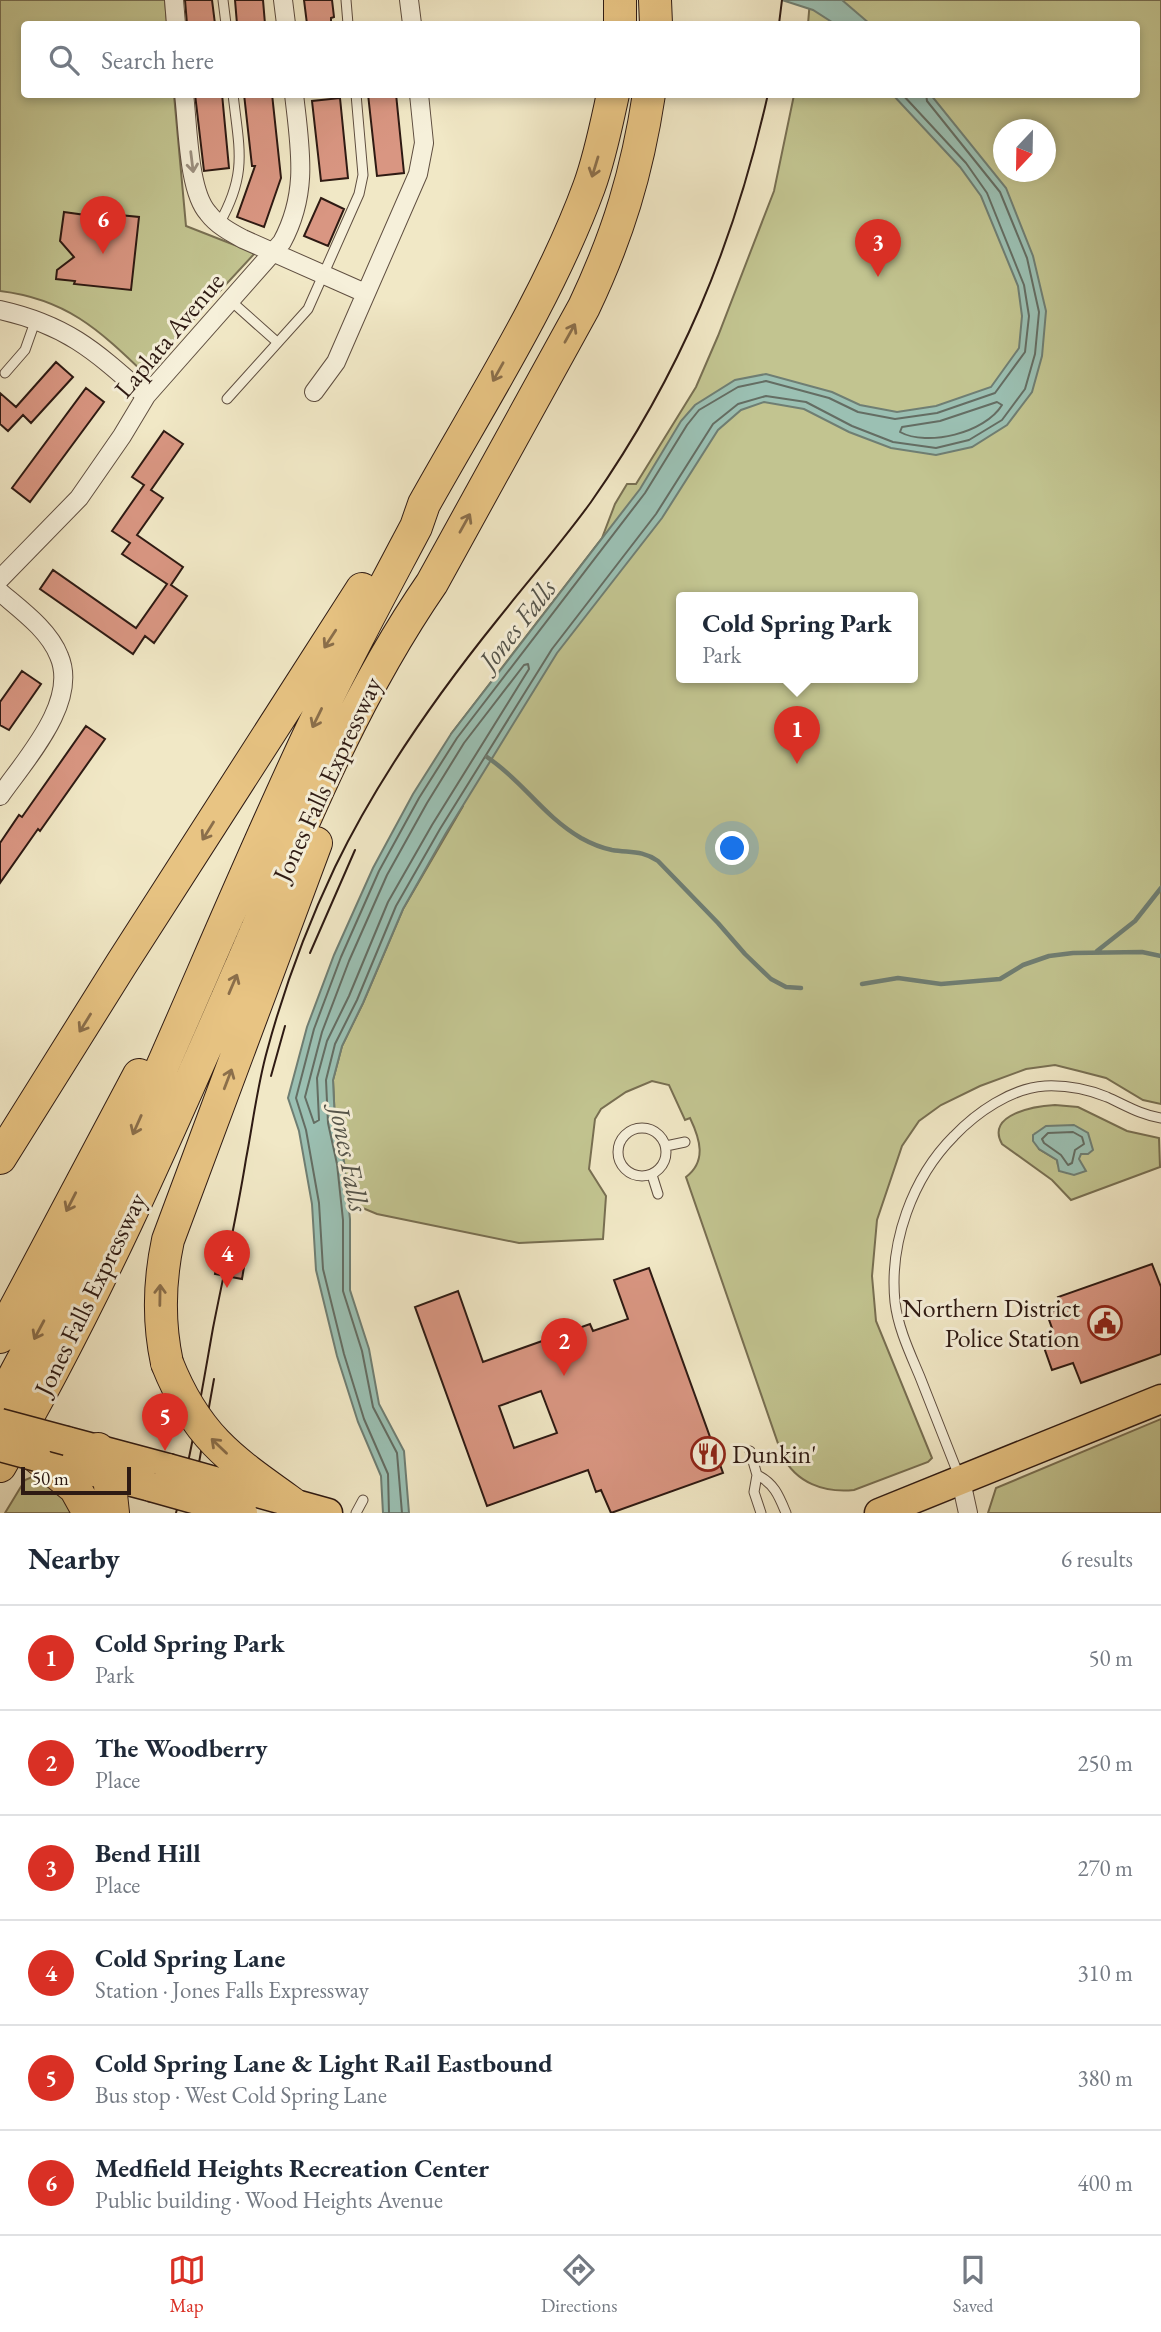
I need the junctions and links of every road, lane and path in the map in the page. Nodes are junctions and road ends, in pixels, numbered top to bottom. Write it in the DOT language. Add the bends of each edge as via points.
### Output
graph roads {
  1 [pos="174,0"];
  2 [pos="223,0"];
  3 [pos="283,0"];
  4 [pos="346,0"];
  5 [pos="410,0"];
  6 [pos="620,0"];
  7 [pos="655,0"];
  8 [pos="176,21"];
  9 [pos="226,21"];
  10 [pos="286,21"];
  11 [pos="348,21"];
  12 [pos="412,21"];
  13 [pos="620,21"];
  14 [pos="656,21"];
  15 [pos="184,98"];
  16 [pos="233,98"];
  17 [pos="294,98"];
  18 [pos="356,98"];
  19 [pos="419,98"];
  20 [pos="612,98"];
  21 [pos="648,98"];
  22 [pos="219,224"];
  23 [pos="274,253"];
  24 [pos="325,275"];
  25 [pos="365,293"];
  26 [pos="231,301"];
  27 [pos="0,310"];
  28 [pos="36,319"];
  29 [pos="277,342"];
  30 [pos="5,373"];
  31 [pos="314,392"];
  32 [pos="146,396"];
  33 [pos="227,400"];
  34 [pos="424,504"];
  35 [pos="0,579"];
  36 [pos="432,583"];
  37 [pos="0,592"];
  38 [pos="0,796"];
  39 [pos="243,883"];
  40 [pos="1161,1118"];
  41 [pos="685,1142"];
  42 [pos="666,1146"];
  43 [pos="0,1158"];
  44 [pos="652,1175"];
  45 [pos="658,1194"];
  46 [pos="0,1337"];
  47 [pos="1161,1399"];
  48 [pos="0,1402"];
  49 [pos="34,1407"];
  50 [pos="0,1423"];
  51 [pos="0,1447"];
  52 [pos="750,1451"];
  53 [pos="53,1457"];
  54 [pos="0,1466"];
  55 [pos="118,1467"];
  56 [pos="757,1475"];
  57 [pos="0,1478"];
  58 [pos="961,1481"];
  59 [pos="363,1500"];
  60 [pos="292,1503"];
  61 [pos="89,1513"];
  62 [pos="113,1513"];
  63 [pos="243,1513"];
  64 [pos="328,1513"];
  65 [pos="356,1513"];
  66 [pos="761,1513"];
  67 [pos="786,1513"];
  68 [pos="879,1513"];
  69 [pos="968,1513"];
  1 -- 8 [label="street"];
  2 -- 9 [label="lane"];
  3 -- 10 [label="street"];
  4 -- 11 [label="lane"];
  5 -- 12 [label="street"];
  6 -- 13 [label="highway"];
  7 -- 14 [label="highway"];
  15 -- 22 [label="street, one-way" via="195,188 207,213"];
  16 -- 22 [label="lane" via="241,167"];
  17 -- 23 [label="street, Laplata Avenue" via="300,196"];
  18 -- 24 [label="lane" via="362,182"];
  19 -- 25 [label="street" via="423,160"];
  20 -- 34 [label="highway, Jones Falls Expressway, one-way" via="603,143 565,245"];
  36 -- 21 [label="highway, Jones Falls Expressway, one-way" via="605,262 626,204"];
  22 -- 23 [label="street"];
  23 -- 24 [label="street"];
  23 -- 26 [label="street, Laplata Avenue"];
  24 -- 25 [label="street"];
  24 -- 29 [label="lane" via="308,309"];
  25 -- 31 [label="street" via="336,362"];
  26 -- 29 [label="lane"];
  26 -- 32 [label="street, Laplata Avenue"];
  27 -- 28 [label="street"];
  28 -- 30 [label="lane" via="25,349"];
  28 -- 32 [label="street" via="78,339"];
  29 -- 33 [label="lane"];
  32 -- 35 [label="street, Laplata Avenue" via="86,489"];
  34 -- 39 [label="highway, Jones Falls Expressway, one-way" via="339,671"];
  34 -- 43 [label="highway, one-way" via="398,531"];
  49 -- 36 [label="highway, Jones Falls Expressway, one-way" via="164,1141 335,753 409,616"];
  60 -- 36 [label="highway, one-way, bridge" via="222,1450 188,1408 167,1363 160,1290 168,1240 313,850 420,622"];
  37 -- 38 [label="street" via="45,634 59,655 64,674 57,709"];
  39 -- 46 [label="highway, one-way"];
  39 -- 48 [label="highway, Jones Falls Expressway, one-way" via="109,1186"];
  40 -- 58 [label="lane" via="1088,1090 1041,1086 994,1104 967,1123 928,1168 897,1245 895,1303"];
  41 -- 42 [label="lane"];
  42 -- 44 [label="lane" via="666,1160"];
  42 -- 44 [label="lane" via="659,1134 647,1128 622,1138 621,1165 638,1177"];
  44 -- 45 [label="lane"];
  47 -- 58 [label="main road"];
  49 -- 54 [label="highway, Jones Falls Expressway"];
  49 -- 57 [label="highway"];
  50 -- 53 [label="main road, bridge"];
  51 -- 53 [label="main road, bridge"];
  52 -- 56 [label="lane"];
  53 -- 55 [label="main road"];
  53 -- 61 [label="highway"];
  55 -- 60 [label="main road, bridge"];
  55 -- 62 [label="highway"];
  55 -- 63 [label="main road, bridge"];
  56 -- 66 [label="lane" via="754,1492"];
  56 -- 67 [label="lane" via="774,1487"];
  58 -- 68 [label="main road"];
  58 -- 69 [label="street"];
  59 -- 65 [label="lane"];
  60 -- 64 [label="main road"];
}
